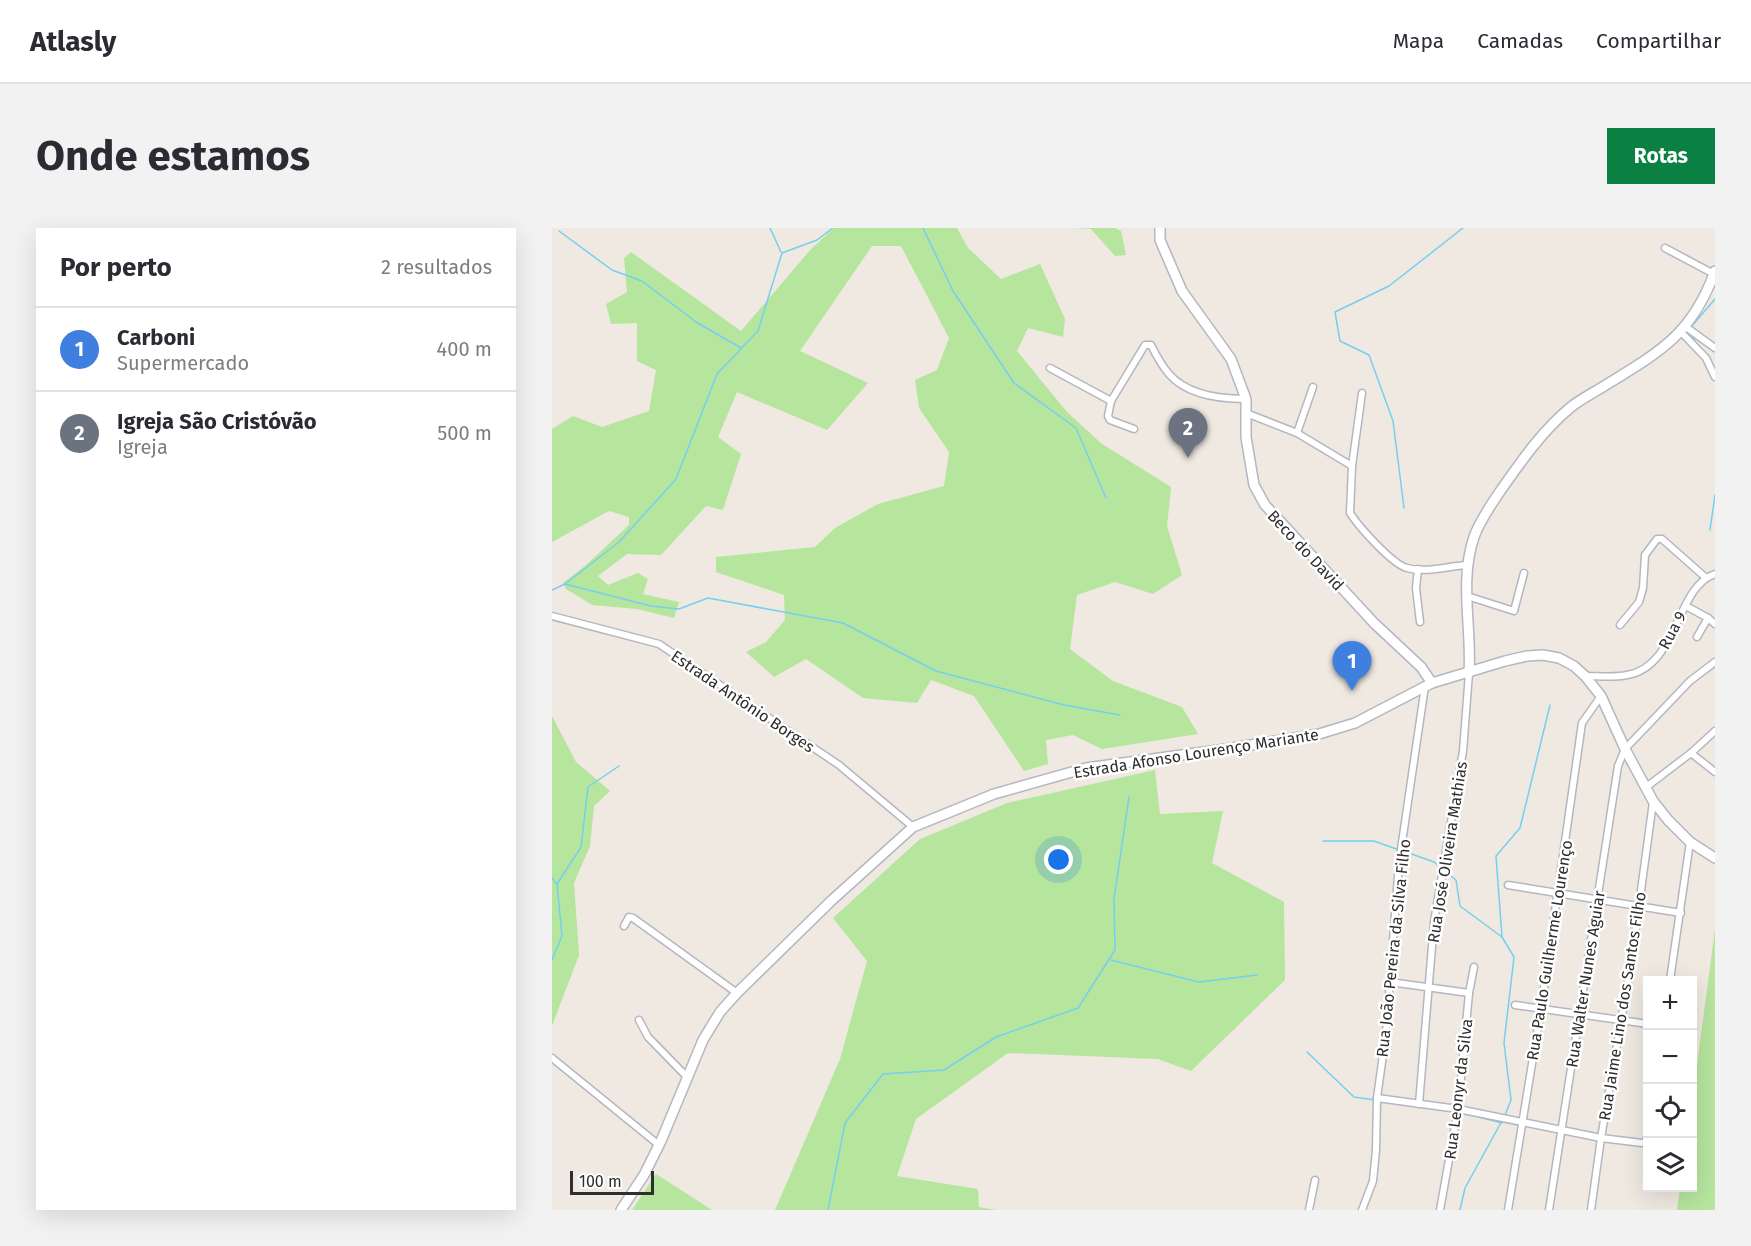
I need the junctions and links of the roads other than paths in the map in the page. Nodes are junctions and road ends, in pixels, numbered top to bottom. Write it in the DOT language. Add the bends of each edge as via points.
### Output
graph roads {
  1 [pos="1160,228"];
  2 [pos="1665,248"];
  3 [pos="1714,272"];
  4 [pos="1687,329"];
  5 [pos="1715,348"];
  6 [pos="1050,368"];
  7 [pos="1715,377"];
  8 [pos="1313,387"];
  9 [pos="1362,393"];
  10 [pos="1245,399"];
  11 [pos="1111,401"];
  12 [pos="1246,413"];
  13 [pos="1134,429"];
  14 [pos="1297,433"];
  15 [pos="1352,466"];
  16 [pos="1467,565"];
  17 [pos="1418,569"];
  18 [pos="1524,573"];
  19 [pos="1715,574"];
  20 [pos="1705,578"];
  21 [pos="1467,596"];
  22 [pos="1686,606"];
  23 [pos="552,616"];
  24 [pos="1708,618"];
  25 [pos="1420,621"];
  26 [pos="1715,624"];
  27 [pos="1620,625"];
  28 [pos="1697,637"];
  29 [pos="1715,662"];
  30 [pos="1469,673"];
  31 [pos="1585,676"];
  32 [pos="1429,684"];
  33 [pos="1601,696"];
  34 [pos="1715,731"];
  35 [pos="1624,749"];
  36 [pos="1691,753"];
  37 [pos="1715,772"];
  38 [pos="1645,788"];
  39 [pos="1653,801"];
  40 [pos="913,827"];
  41 [pos="1690,842"];
  42 [pos="1715,858"];
  43 [pos="1508,885"];
  44 [pos="1558,893"];
  45 [pos="1597,900"];
  46 [pos="1638,906"];
  47 [pos="1681,913"];
  48 [pos="624,926"];
  49 [pos="1474,967"];
  50 [pos="1671,976"];
  51 [pos="1390,982"];
  52 [pos="1430,987"];
  53 [pos="737,993"];
  54 [pos="1469,993"];
  55 [pos="1515,1005"];
  56 [pos="1541,1009"];
  57 [pos="1580,1014"];
  58 [pos="639,1020"];
  59 [pos="1621,1020"];
  60 [pos="1643,1023"];
  61 [pos="552,1058"];
  62 [pos="688,1078"];
  63 [pos="1377,1098"];
  64 [pos="1419,1104"];
  65 [pos="1458,1109"];
  66 [pos="1522,1123"];
  67 [pos="1562,1130"];
  68 [pos="1601,1138"];
  69 [pos="1643,1139"];
  70 [pos="659,1145"];
  71 [pos="1315,1179"];
  72 [pos="621,1210"];
  73 [pos="1309,1210"];
  74 [pos="1362,1210"];
  75 [pos="1440,1210"];
  76 [pos="1508,1210"];
  77 [pos="1549,1210"];
  78 [pos="1591,1210"];
  1 -- 10 [label="main road, Beco do David" via="1160,240 1182,291 1231,359"];
  2 -- 3 [label="street"];
  3 -- 4 [label="main road"];
  4 -- 5 [label="street"];
  4 -- 7 [label="street"];
  4 -- 16 [label="main road" via="1647,360 1574,405 1541,435 1486,512"];
  6 -- 11 [label="street"];
  8 -- 14 [label="street"];
  9 -- 15 [label="street"];
  10 -- 11 [label="street" via="1207,395 1184,386 1170,375 1148,344"];
  10 -- 12 [label="main road, Beco do David"];
  11 -- 13 [label="street" via="1108,419"];
  12 -- 14 [label="street"];
  12 -- 32 [label="main road, Beco do David" via="1254,485 1265,505 1420,667"];
  14 -- 15 [label="street"];
  15 -- 17 [label="street" via="1350,513 1373,541 1404,567"];
  16 -- 17 [label="street"];
  16 -- 21 [label="main road"];
  17 -- 25 [label="street"];
  18 -- 21 [label="street" via="1514,611"];
  19 -- 20 [label="street"];
  20 -- 22 [label="street, Rua 9"];
  20 -- 27 [label="street" via="1662,539 1657,539 1644,555 1639,602"];
  21 -- 30 [label="main road"];
  22 -- 24 [label="street"];
  22 -- 31 [label="street, Rua 9" via="1652,665 1628,675"];
  23 -- 40 [label="street, Estrada Antônio Borges" via="659,644 839,765"];
  24 -- 26 [label="street"];
  24 -- 28 [label="street"];
  29 -- 35 [label="street" via="1690,681"];
  30 -- 31 [label="main road, Estrada Afonso Lourenço Mariante" via="1505,661 1543,655 1566,662"];
  30 -- 32 [label="main road, Estrada Afonso Lourenço Mariante"];
  30 -- 52 [label="street, Rua José Oliveira Mathias" via="1463,751 1436,903"];
  31 -- 33 [label="main road, Estrada Afonso Lourenço Mariante"];
  32 -- 40 [label="main road, Estrada Afonso Lourenço Mariante" via="1355,723 1319,734 1086,768 994,794"];
  32 -- 51 [label="street, Rua João Pereira da Silva Filho" via="1399,863"];
  33 -- 35 [label="main road, Estrada Afonso Lourenço Mariante"];
  33 -- 44 [label="street, Rua Paulo Guilherme Lourenço" via="1582,723"];
  34 -- 36 [label="street"];
  35 -- 38 [label="main road, Estrada Afonso Lourenço Mariante"];
  35 -- 45 [label="street, Rua Walter Nunes Aguiar"];
  36 -- 37 [label="street"];
  36 -- 38 [label="street"];
  38 -- 39 [label="main road, Estrada Afonso Lourenço Mariante"];
  39 -- 41 [label="main road, Estrada Afonso Lourenço Mariante"];
  39 -- 46 [label="street, Rua Jaime Lino dos Santos Filho"];
  40 -- 53 [label="main road, Estrada Afonso Lourenço Mariante"];
  41 -- 42 [label="main road, Estrada Afonso Lourenço Mariante"];
  41 -- 47 [label="street"];
  43 -- 44 [label="street"];
  44 -- 45 [label="street"];
  44 -- 56 [label="street, Rua Paulo Guilherme Lourenço"];
  45 -- 46 [label="street"];
  45 -- 57 [label="street, Rua Walter Nunes Aguiar"];
  46 -- 47 [label="street"];
  46 -- 59 [label="street, Rua Jaime Lino dos Santos Filho"];
  47 -- 50 [label="street"];
  48 -- 53 [label="street" via="633,918"];
  49 -- 54 [label="street, Rua Leonyr da Silva"];
  51 -- 52 [label="street"];
  51 -- 63 [label="street, Rua João Pereira da Silva Filho"];
  52 -- 54 [label="street"];
  52 -- 64 [label="street, Rua José Oliveira Mathias"];
  53 -- 62 [label="main road, Estrada Afonso Lourenço Mariante" via="703,1040"];
  54 -- 65 [label="street, Rua Leonyr da Silva"];
  55 -- 56 [label="street"];
  56 -- 57 [label="street"];
  56 -- 66 [label="street, Rua Paulo Guilherme Lourenço"];
  57 -- 59 [label="street"];
  57 -- 67 [label="street, Rua Walter Nunes Aguiar"];
  58 -- 62 [label="street" via="648,1037"];
  59 -- 60 [label="street"];
  59 -- 68 [label="street, Rua Jaime Lino dos Santos Filho"];
  61 -- 70 [label="street"];
  62 -- 70 [label="main road, Estrada Afonso Lourenço Mariante"];
  63 -- 64 [label="street"];
  63 -- 74 [label="street, Rua João Pereira da Silva Filho" via="1373,1181"];
  64 -- 65 [label="street"];
  65 -- 66 [label="street"];
  65 -- 75 [label="street, Rua Leonyr da Silva"];
  66 -- 67 [label="street"];
  66 -- 76 [label="street, Rua Paulo Guilherme Lourenço"];
  67 -- 68 [label="street"];
  67 -- 77 [label="street, Rua Walter Nunes Aguiar"];
  68 -- 69 [label="street"];
  68 -- 78 [label="street, Rua Jaime Lino dos Santos Filho"];
  70 -- 72 [label="main road, Estrada Afonso Lourenço Mariante"];
  71 -- 73 [label="street"];
}
